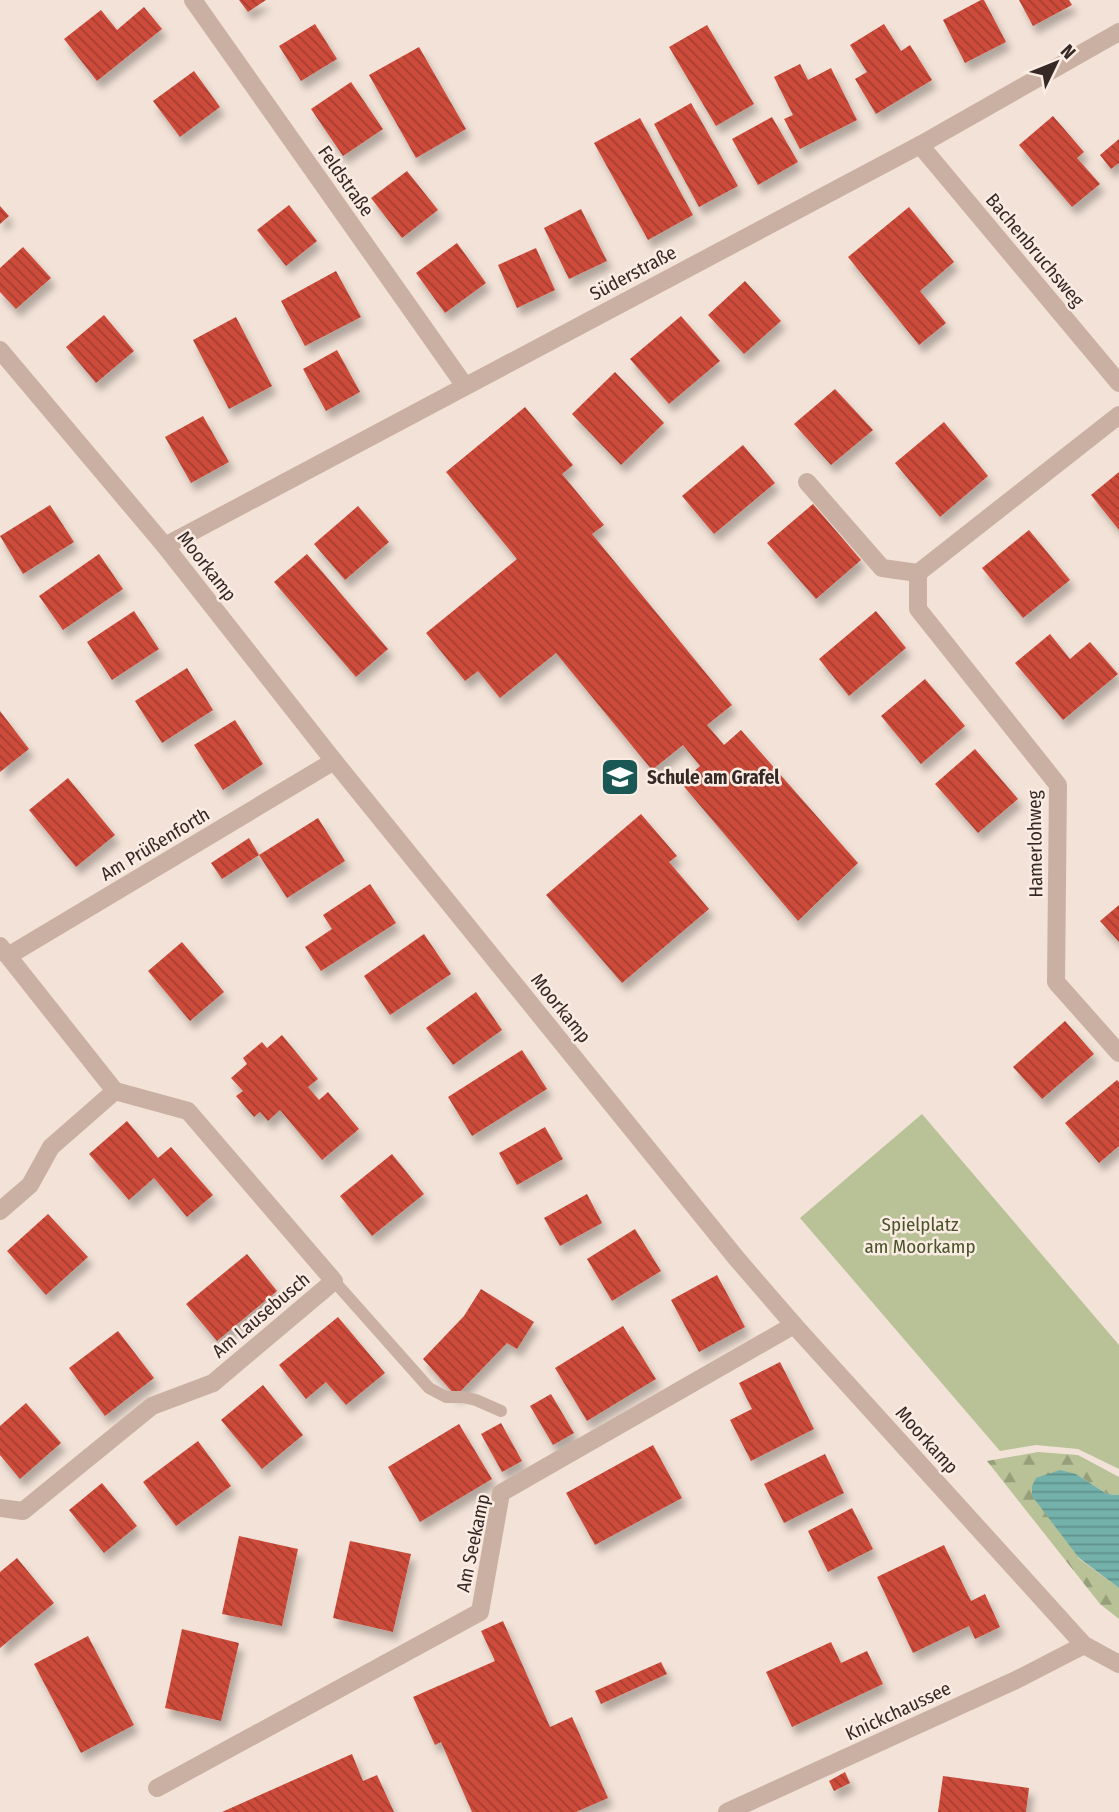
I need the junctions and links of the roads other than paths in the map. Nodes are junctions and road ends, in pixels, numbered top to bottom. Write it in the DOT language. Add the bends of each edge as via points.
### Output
graph roads {
  1 [pos="193,0"];
  2 [pos="1119,32"];
  3 [pos="920,145"];
  4 [pos="0,350"];
  5 [pos="1119,383"];
  6 [pos="465,386"];
  7 [pos="1119,415"];
  8 [pos="807,482"];
  9 [pos="165,546"];
  10 [pos="918,573"];
  11 [pos="334,761"];
  12 [pos="4,951"];
  13 [pos="1119,1053"];
  14 [pos="115,1091"];
  15 [pos="0,1211"];
  16 [pos="334,1280"];
  17 [pos="794,1325"];
  18 [pos="501,1411"];
  19 [pos="0,1508"];
  20 [pos="1084,1645"];
  21 [pos="1119,1664"];
  22 [pos="157,1788"];
  23 [pos="727,1812"];
  1 -- 6 [label="street, Feldstraße"];
  2 -- 3 [label="street, Süderstraße"];
  3 -- 5 [label="street, Bachenbruchsweg"];
  3 -- 6 [label="street, Süderstraße"];
  4 -- 9 [label="street, Moorkamp"];
  6 -- 9 [label="street, Süderstraße"];
  7 -- 10 [label="street"];
  8 -- 10 [label="street" via="882,568"];
  9 -- 11 [label="street, Moorkamp"];
  10 -- 13 [label="street, Hamerlohweg" via="918,609 1058,785 1056,982"];
  11 -- 12 [label="street, Am Prüßenforth"];
  11 -- 17 [label="street, Moorkamp"];
  12 -- 14 [label="street"];
  14 -- 15 [label="street" via="51,1147 30,1185"];
  14 -- 16 [label="street, Am Lausebusch" via="188,1111"];
  16 -- 18 [label="lane" via="429,1388"];
  16 -- 19 [label="street, Am Lausebusch" via="213,1383 152,1406 23,1511"];
  17 -- 20 [label="street, Moorkamp"];
  17 -- 22 [label="street, Am Seekamp" via="501,1493 480,1612"];
  20 -- 21 [label="street, Moorkamp"];
  20 -- 23 [label="street, Knickchaussee"];
}
